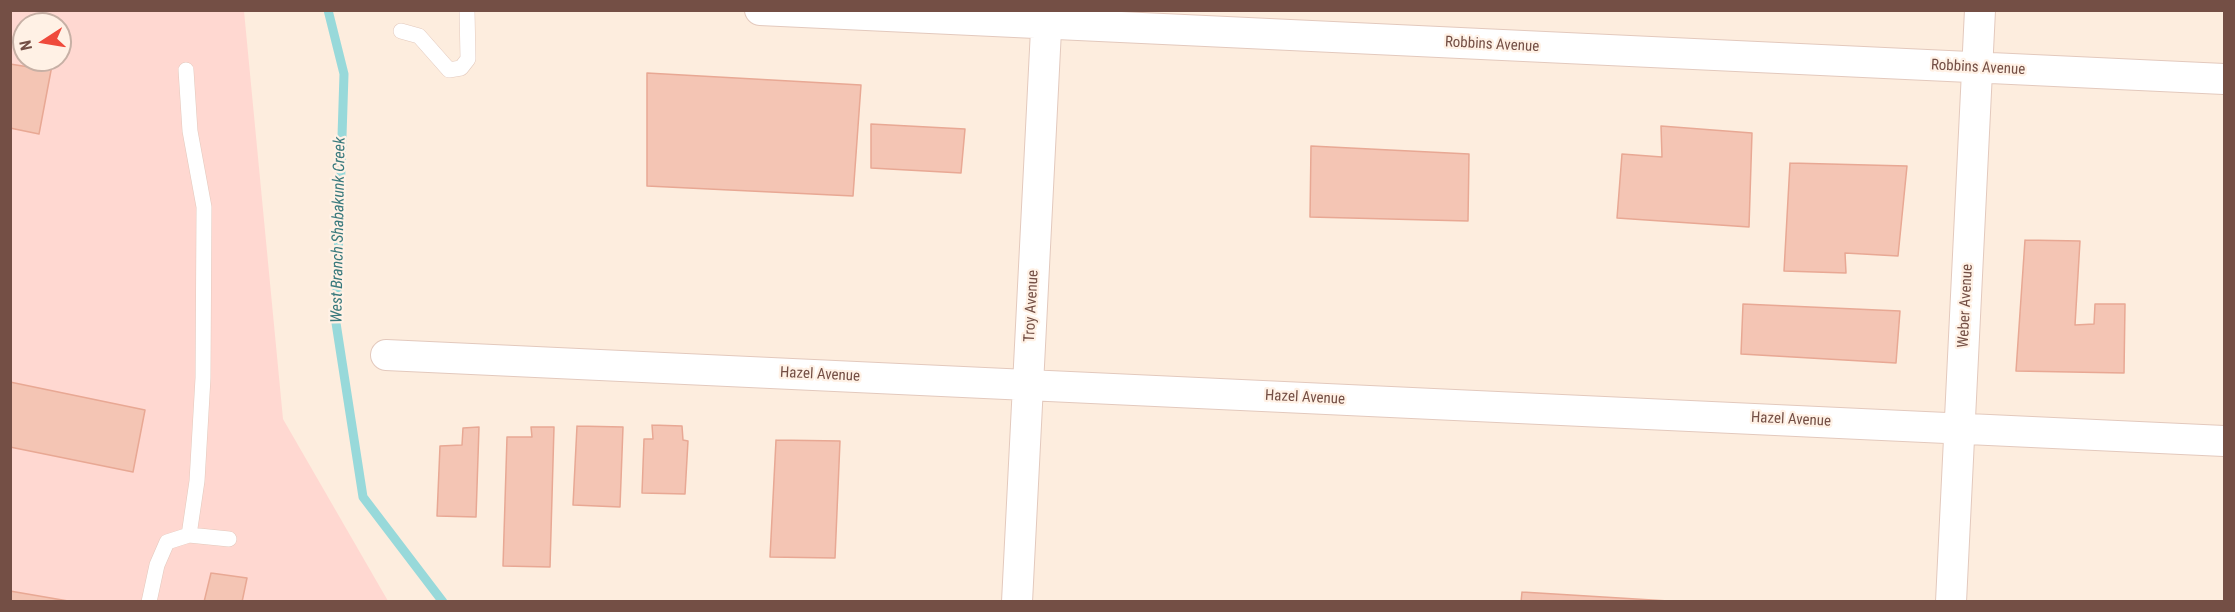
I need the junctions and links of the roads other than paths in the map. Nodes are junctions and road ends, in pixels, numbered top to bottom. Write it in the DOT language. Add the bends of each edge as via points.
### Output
graph roads {
  1 [pos="467,10"];
  2 [pos="760,10"];
  3 [pos="1980,10"];
  4 [pos="1047,17"];
  5 [pos="401,31"];
  6 [pos="1977,68"];
  7 [pos="186,70"];
  8 [pos="2224,79"];
  9 [pos="386,355"];
  10 [pos="1028,385"];
  11 [pos="1959,428"];
  12 [pos="2224,441"];
  13 [pos="189,535"];
  14 [pos="229,540"];
  15 [pos="149,602"];
  16 [pos="1017,602"];
  17 [pos="1951,602"];
  1 -- 5 [label="lane" via="468,59 461,68 449,70 418,36"];
  2 -- 4 [label="street, Robbins Avenue"];
  3 -- 6 [label="street, Weber Avenue"];
  4 -- 6 [label="street, Robbins Avenue"];
  4 -- 10 [label="street, Troy Avenue"];
  6 -- 8 [label="street, Robbins Avenue"];
  6 -- 11 [label="street, Weber Avenue"];
  7 -- 13 [label="lane" via="190,131 204,207 203,378 197,481"];
  9 -- 10 [label="street, Hazel Avenue"];
  10 -- 11 [label="street, Hazel Avenue"];
  10 -- 16 [label="street, Troy Avenue"];
  11 -- 12 [label="street, Hazel Avenue"];
  11 -- 17 [label="street, Weber Avenue"];
  13 -- 14 [label="lane"];
  13 -- 15 [label="lane" via="167,542"];
}
